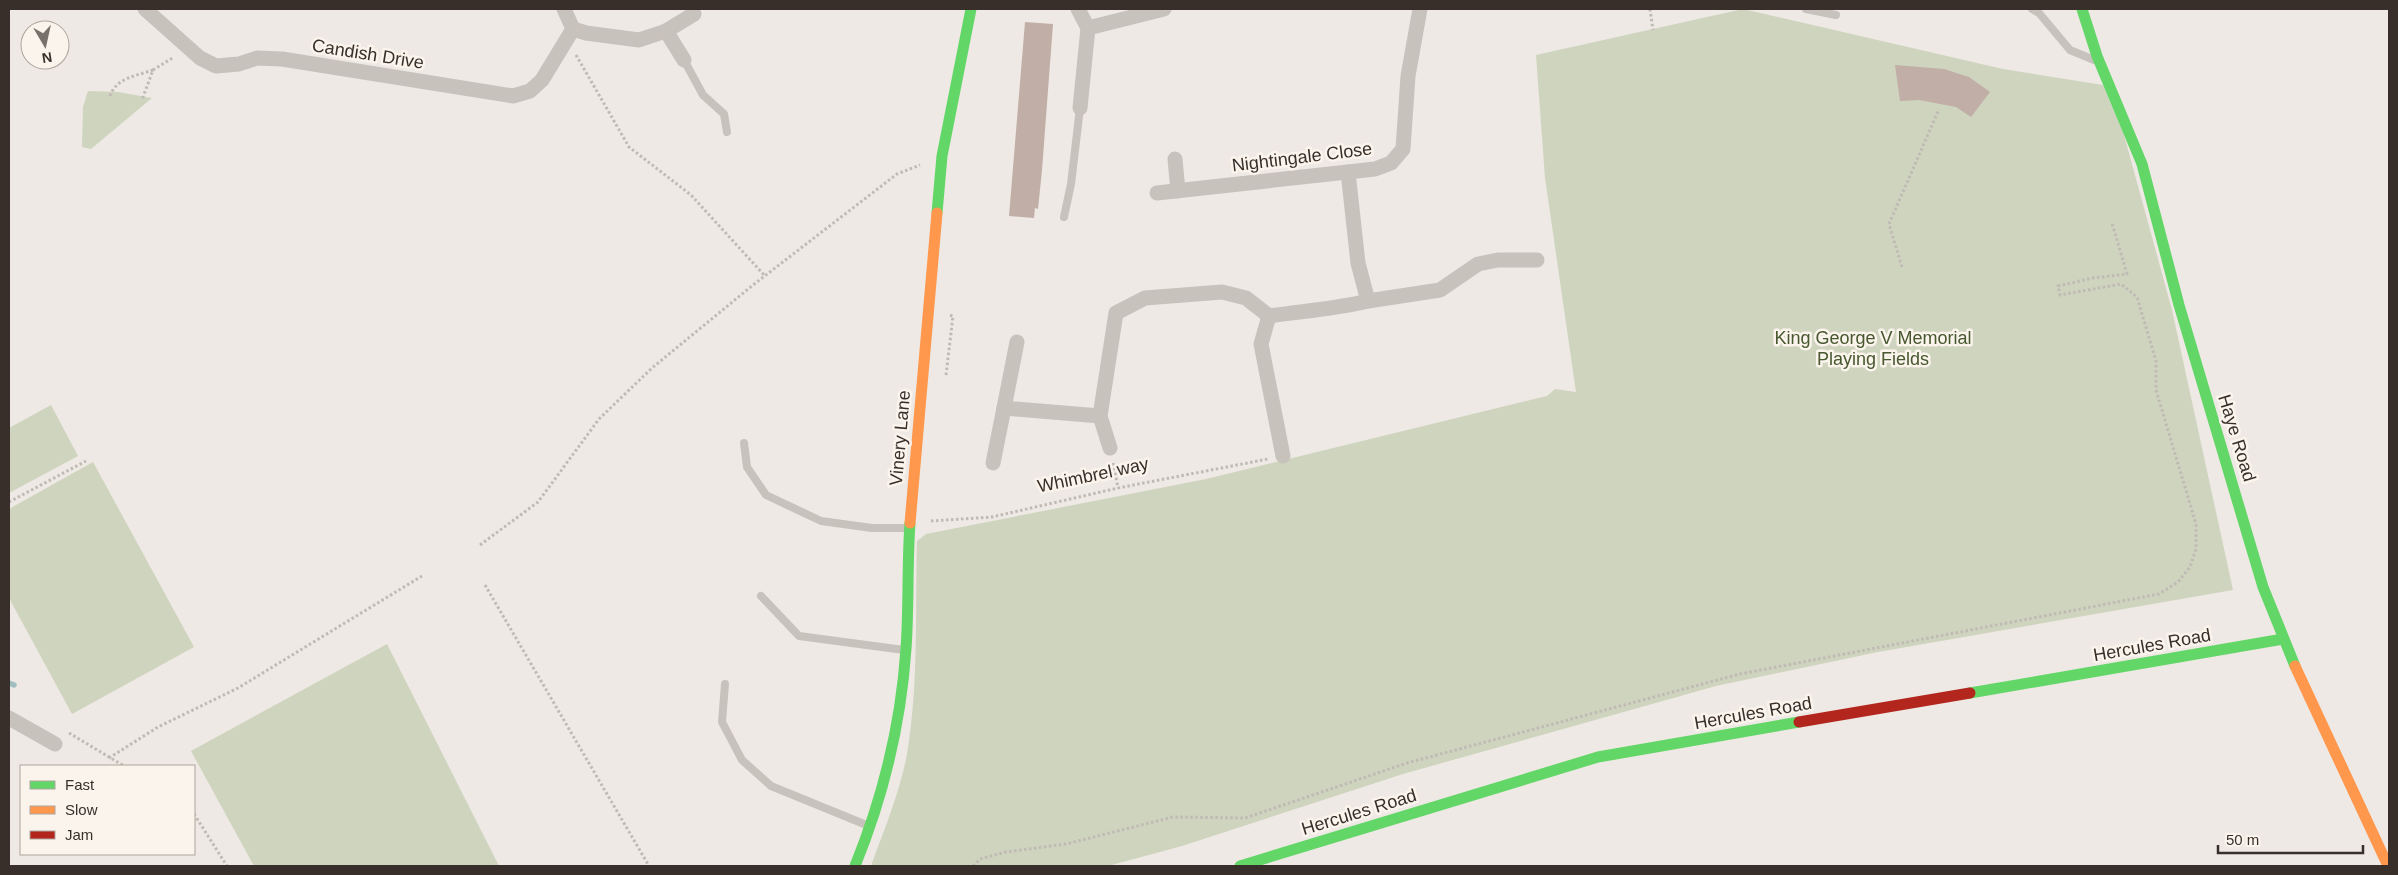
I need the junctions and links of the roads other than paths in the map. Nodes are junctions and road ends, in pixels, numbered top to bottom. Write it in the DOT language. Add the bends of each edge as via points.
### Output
graph roads {
  1 [pos="145,9"];
  2 [pos="564,9"];
  3 [pos="971,9"];
  4 [pos="1078,9"];
  5 [pos="1164,9"];
  6 [pos="1420,9"];
  7 [pos="1806,9"];
  8 [pos="2032,9"];
  9 [pos="2082,9"];
  10 [pos="694,14"];
  11 [pos="1836,15"];
  12 [pos="1088,28"];
  13 [pos="666,31"];
  14 [pos="570,34"];
  15 [pos="684,60"];
  16 [pos="2100,62"];
  17 [pos="1080,108"];
  18 [pos="727,132"];
  19 [pos="1175,159"];
  20 [pos="1348,172"];
  21 [pos="1178,190"];
  22 [pos="1157,193"];
  23 [pos="1064,217"];
  24 [pos="1537,260"];
  25 [pos="1368,302"];
  26 [pos="1269,316"];
  27 [pos="1017,342"];
  28 [pos="1004,408"];
  29 [pos="1100,416"];
  30 [pos="744,443"];
  31 [pos="1110,448"];
  32 [pos="1283,456"];
  33 [pos="993,463"];
  34 [pos="910,525"];
  35 [pos="761,596"];
  36 [pos="2283,639"];
  37 [pos="906,650"];
  38 [pos="725,684"];
  39 [pos="9,718"];
  40 [pos="55,744"];
  41 [pos="871,827"];
  42 [pos="855,866"];
  43 [pos="1240,866"];
  44 [pos="2388,866"];
  1 -- 14 [label="street, Candish Drive" via="200,58 216,66 257,58 282,59 513,96 530,91 542,80"];
  2 -- 14 [label="street"];
  3 -- 34 [label="street, Vinery Lane" via="942,156"];
  4 -- 12 [label="street"];
  5 -- 12 [label="street"];
  6 -- 20 [label="street, Nightingale Close" via="1408,76 1403,149 1391,163 1375,169"];
  7 -- 11 [label="lane"];
  8 -- 16 [label="lane" via="2070,50"];
  9 -- 16 [label="street, Haye Road"];
  10 -- 13 [label="street"];
  12 -- 17 [label="street"];
  13 -- 14 [label="street" via="639,40"];
  13 -- 15 [label="street"];
  15 -- 18 [label="lane" via="703,95 724,114"];
  16 -- 36 [label="street, Haye Road" via="2142,164 2179,305 2263,587"];
  17 -- 23 [label="lane"];
  19 -- 21 [label="street"];
  20 -- 21 [label="street, Nightingale Close"];
  20 -- 25 [label="street" via="1358,263"];
  21 -- 22 [label="street, Nightingale Close"];
  24 -- 25 [label="street" via="1498,260 1478,264 1440,290"];
  25 -- 26 [label="street" via="1337,309"];
  26 -- 29 [label="street" via="1246,298 1222,292 1145,298 1116,313"];
  26 -- 32 [label="street" via="1261,344"];
  27 -- 28 [label="street"];
  28 -- 29 [label="street"];
  28 -- 33 [label="street"];
  29 -- 31 [label="street"];
  30 -- 34 [label="lane" via="747,467 766,495 820,521 872,528"];
  34 -- 37 [label="street, Vinery Lane"];
  35 -- 37 [label="lane" via="799,636"];
  36 -- 43 [label="street, Hercules Road" via="1598,757"];
  36 -- 44 [label="street, Haye Road"];
  37 -- 41 [label="street, Vinery Lane" via="892,752"];
  38 -- 41 [label="lane" via="722,722 742,760 771,786"];
  39 -- 40 [label="street"];
  41 -- 42 [label="street, Vinery Lane"];
}
